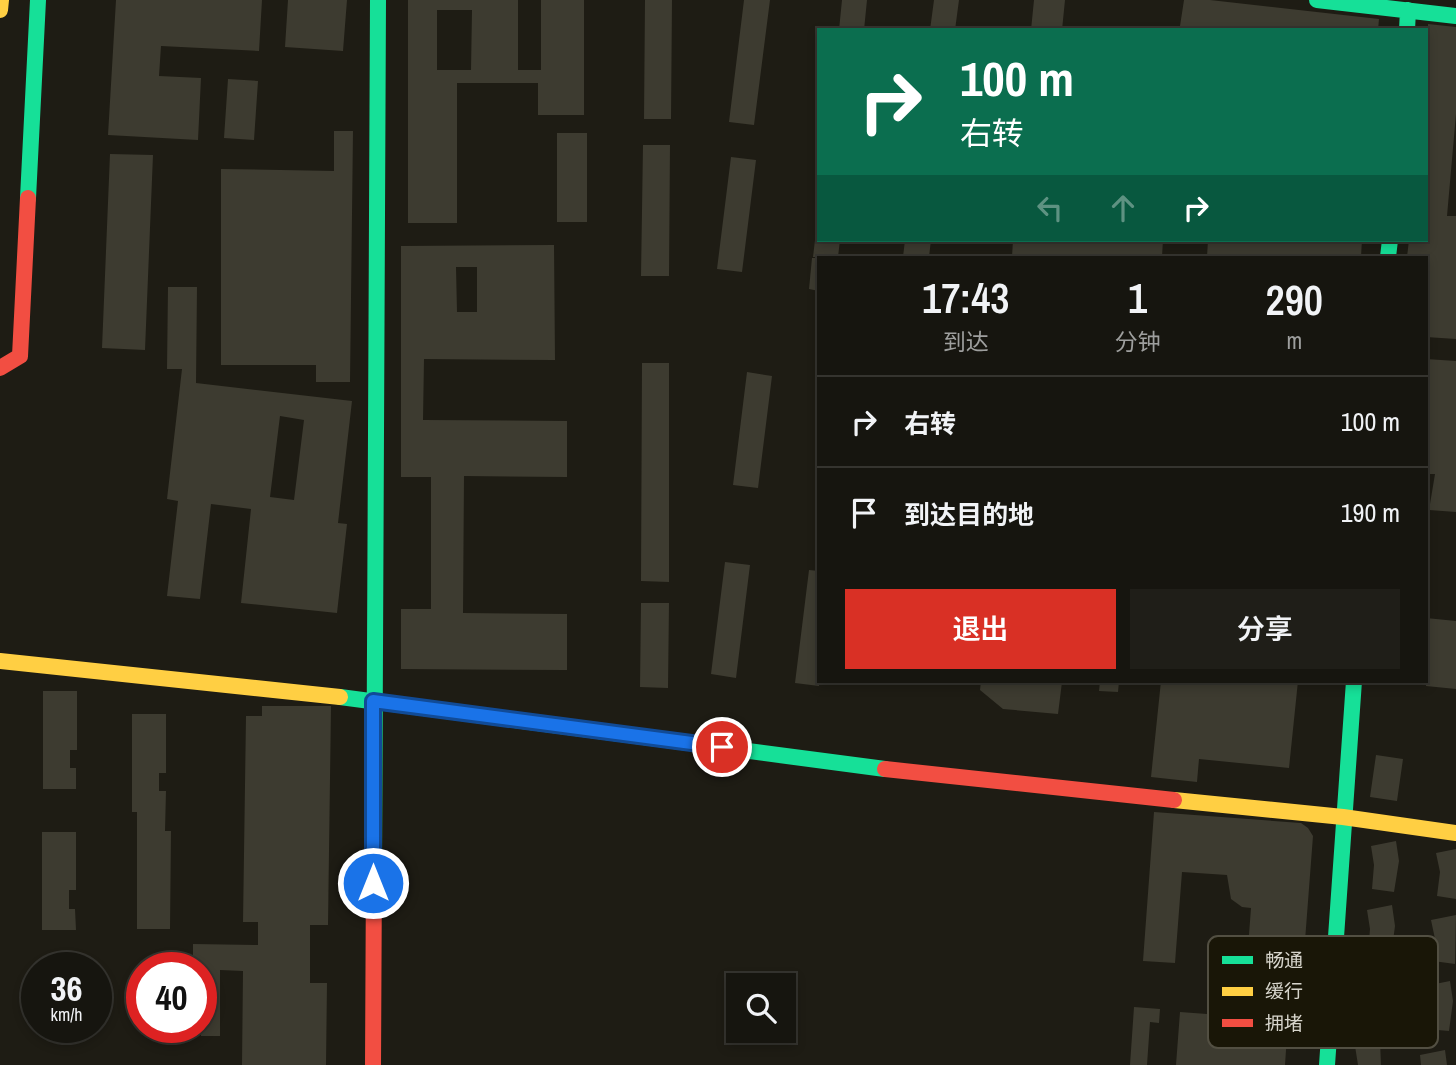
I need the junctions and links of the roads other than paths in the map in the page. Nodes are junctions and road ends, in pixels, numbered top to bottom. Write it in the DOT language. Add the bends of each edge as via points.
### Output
graph roads {
  1 [pos="1,0"];
  2 [pos="38,0"];
  3 [pos="378,0"];
  4 [pos="1317,0"];
  5 [pos="0,10"];
  6 [pos="1408,10"];
  7 [pos="1456,16"];
  8 [pos="1406,28"];
  9 [pos="0,368"];
  10 [pos="0,661"];
  11 [pos="1354,683"];
  12 [pos="373,701"];
  13 [pos="1343,817"];
  14 [pos="1456,833"];
  15 [pos="1335,936"];
  16 [pos="373,1065"];
  1 -- 5 [label="street"];
  2 -- 9 [label="street" via="20,356"];
  3 -- 12 [label="street"];
  4 -- 6 [label="street"];
  6 -- 7 [label="street"];
  6 -- 8 [label="street"];
  10 -- 12 [label="street"];
  11 -- 13 [label="street"];
  12 -- 13 [label="street" via="937,776"];
  12 -- 16 [label="street"];
  13 -- 14 [label="street"];
  13 -- 15 [label="street"];
}
